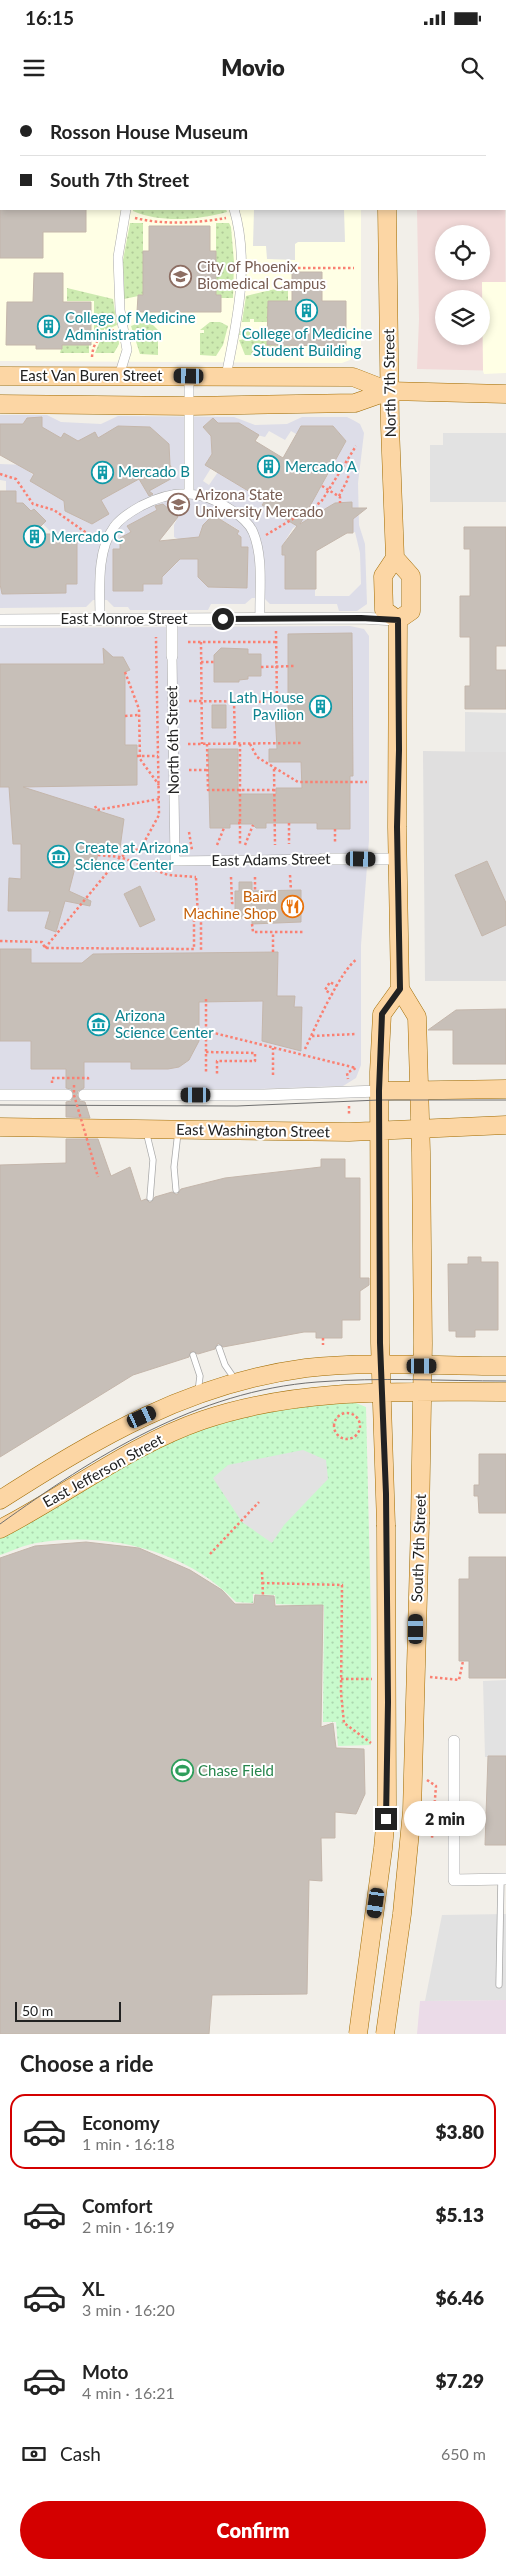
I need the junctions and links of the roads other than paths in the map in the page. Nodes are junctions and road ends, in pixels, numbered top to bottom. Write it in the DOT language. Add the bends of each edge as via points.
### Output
graph roads {
  1 [pos="387,210"];
  2 [pos="125,212"];
  3 [pos="235,212"];
  4 [pos="0,376"];
  5 [pos="119,376"];
  6 [pos="189,376"];
  7 [pos="226,376"];
  8 [pos="390,391"];
  9 [pos="506,394"];
  10 [pos="0,404"];
  11 [pos="117,405"];
  12 [pos="190,406"];
  13 [pos="189,494"];
  14 [pos="395,558"];
  15 [pos="100,619"];
  16 [pos="172,619"];
  17 [pos="260,619"];
  18 [pos="0,620"];
  19 [pos="398,620"];
  20 [pos="172,656"];
  21 [pos="397,859"];
  22 [pos="322,860"];
  23 [pos="175,861"];
  24 [pos="400,989"];
  25 [pos="506,1089"];
  26 [pos="418,1090"];
  27 [pos="379,1091"];
  28 [pos="0,1094"];
  29 [pos="67,1095"];
  30 [pos="84,1095"];
  31 [pos="506,1125"];
  32 [pos="0,1127"];
  33 [pos="419,1128"];
  34 [pos="146,1130"];
  35 [pos="178,1130"];
  36 [pos="379,1130"];
  37 [pos="176,1190"];
  38 [pos="150,1198"];
  39 [pos="219,1348"];
  40 [pos="193,1355"];
  41 [pos="381,1366"];
  42 [pos="422,1366"];
  43 [pos="506,1366"];
  44 [pos="237,1382"];
  45 [pos="422,1392"];
  46 [pos="506,1392"];
  47 [pos="382,1393"];
  48 [pos="197,1394"];
  49 [pos="0,1500"];
  50 [pos="0,1529"];
  51 [pos="454,1741"];
  52 [pos="504,1880"];
  53 [pos="499,1985"];
  54 [pos="358,2034"];
  55 [pos="385,2034"];
  1 -- 8 [label="main road, North 7th Street"];
  2 -- 5 [label="street" via="118,257 120,310 127,350"];
  3 -- 7 [label="street" via="241,268 238,317"];
  4 -- 5 [label="main road, East Van Buren Street"];
  5 -- 6 [label="main road, East Van Buren Street"];
  5 -- 11 [label="main road"];
  6 -- 7 [label="main road, East Van Buren Street"];
  6 -- 12 [label="street"];
  7 -- 8 [label="main road, East Van Buren Street" via="353,377"];
  8 -- 9 [label="main road, East Van Buren Street"];
  8 -- 12 [label="main road, East Van Buren Street" via="355,403"];
  8 -- 14 [label="main road, North 7th Street"];
  10 -- 11 [label="main road, East Van Buren Street"];
  11 -- 12 [label="main road, East Van Buren Street"];
  12 -- 13 [label="street"];
  13 -- 15 [label="street" via="156,498 132,510 114,526 105,546"];
  13 -- 17 [label="street" via="213,498 244,519 253,530"];
  14 -- 19 [label="main road" via="383,576 384,610"];
  14 -- 19 [label="main road" via="411,576 411,611"];
  15 -- 16 [label="street, East Monroe Street"];
  15 -- 18 [label="street, East Monroe Street"];
  16 -- 17 [label="street, East Monroe Street"];
  16 -- 20 [label="street, North 6th Street"];
  17 -- 19 [label="street, East Monroe Street"];
  19 -- 21 [label="main road"];
  20 -- 23 [label="street, North 6th Street"];
  21 -- 22 [label="street, East Adams Street"];
  21 -- 24 [label="main road"];
  22 -- 23 [label="street, East Adams Street"];
  24 -- 26 [label="main road" via="417,1017"];
  24 -- 27 [label="main road" via="382,1014"];
  25 -- 26 [label="main road"];
  26 -- 27 [label="main road"];
  26 -- 33 [label="main road, South 7th Street"];
  27 -- 30 [label="street"];
  27 -- 36 [label="main road, South 7th Street"];
  28 -- 29 [label="street"];
  31 -- 33 [label="main road, East Washington Street"];
  32 -- 34 [label="main road, East Washington Street"];
  33 -- 36 [label="main road, East Washington Street"];
  33 -- 42 [label="main road, South 7th Street"];
  34 -- 35 [label="main road, East Washington Street"];
  34 -- 38 [label="lane" via="152,1160"];
  35 -- 36 [label="main road, East Washington Street"];
  35 -- 37 [label="lane" via="174,1148"];
  36 -- 41 [label="main road, South 7th Street"];
  39 -- 44 [label="lane" via="225,1365"];
  40 -- 48 [label="lane" via="200,1376"];
  41 -- 42 [label="main road, East Jefferson Street"];
  41 -- 44 [label="main road, East Jefferson Street" via="307,1368"];
  41 -- 47 [label="main road, South 7th Street"];
  42 -- 43 [label="main road, East Jefferson Street"];
  42 -- 45 [label="main road, South 7th Street"];
  44 -- 48 [label="main road, East Jefferson Street"];
  45 -- 46 [label="main road, East Jefferson Street"];
  45 -- 47 [label="main road, East Jefferson Street"];
  45 -- 55 [label="main road, South 7th Street, bridge" via="412,1811"];
  47 -- 50 [label="main road, East Jefferson Street" via="270,1402 202,1420 119,1459"];
  47 -- 54 [label="main road, South 7th Street, bridge" via="387,1804"];
  48 -- 49 [label="main road, East Jefferson Street" via="125,1424 67,1456"];
  51 -- 52 [label="street" via="454,1880"];
  52 -- 53 [label="lane"];
}
